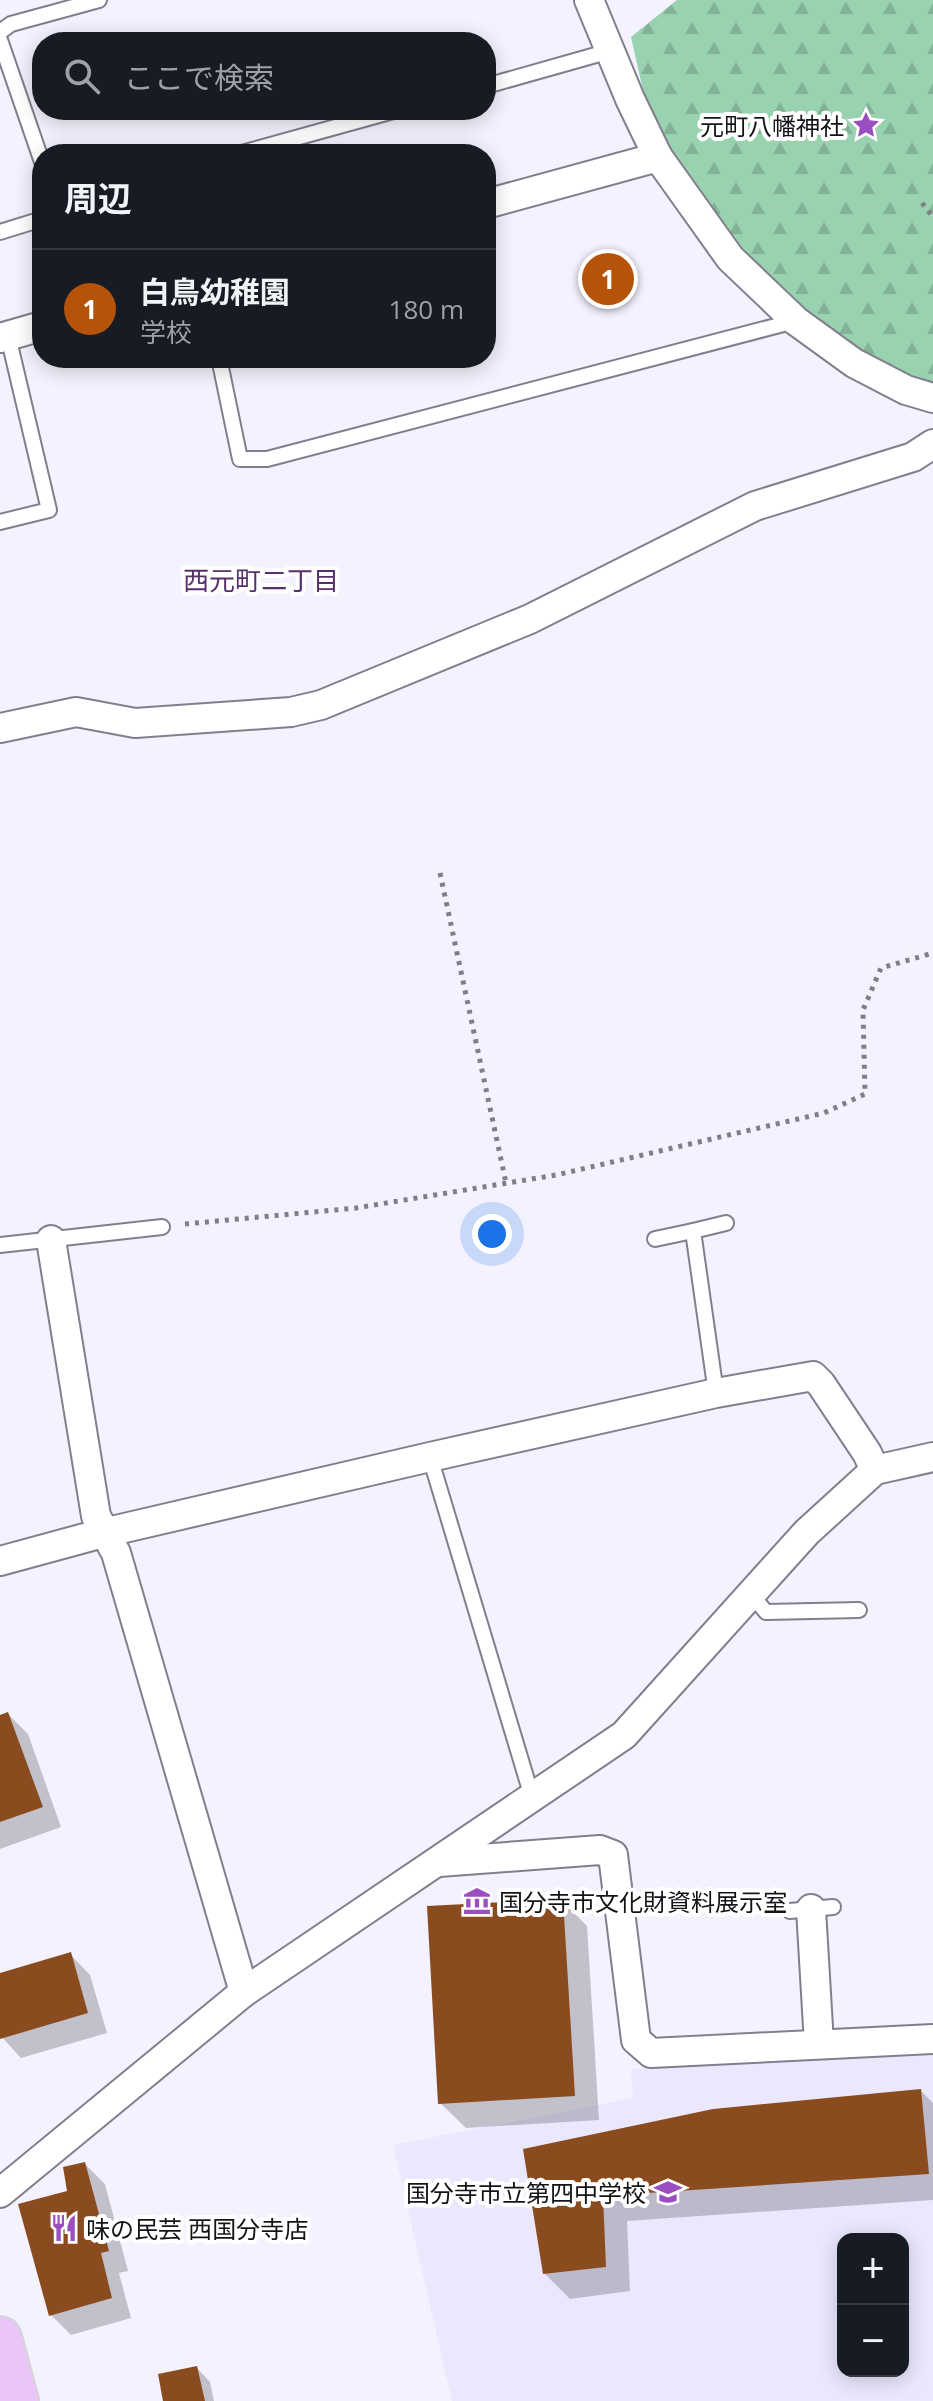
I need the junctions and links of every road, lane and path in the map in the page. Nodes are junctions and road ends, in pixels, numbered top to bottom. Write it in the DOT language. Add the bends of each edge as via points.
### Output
graph roads {
  1 [pos="99,0"];
  2 [pos="589,0"];
  3 [pos="0,32"];
  4 [pos="0,40"];
  5 [pos="610,51"];
  6 [pos="496,83"];
  7 [pos="361,120"];
  8 [pos="36,144"];
  9 [pos="274,144"];
  10 [pos="658,157"];
  11 [pos="496,201"];
  12 [pos="922,203"];
  13 [pos="933,217"];
  14 [pos="32,222"];
  15 [pos="0,232"];
  16 [pos="796,321"];
  17 [pos="32,329"];
  18 [pos="4,337"];
  19 [pos="221,368"];
  20 [pos="933,398"];
  21 [pos="933,444"];
  22 [pos="0,522"];
  23 [pos="0,728"];
  24 [pos="440,873"];
  25 [pos="933,953"];
  26 [pos="506,1183"];
  27 [pos="726,1223"];
  28 [pos="162,1227"];
  29 [pos="693,1231"];
  30 [pos="655,1239"];
  31 [pos="51,1240"];
  32 [pos="0,1245"];
  33 [pos="716,1393"];
  34 [pos="430,1457"];
  35 [pos="933,1457"];
  36 [pos="875,1470"];
  37 [pos="103,1533"];
  38 [pos="0,1561"];
  39 [pos="750,1593"];
  40 [pos="859,1610"];
  41 [pos="532,1797"];
  42 [pos="436,1862"];
  43 [pos="811,1909"];
  44 [pos="244,1992"];
  45 [pos="933,2039"];
  46 [pos="819,2044"];
  47 [pos="0,2193"];
  48 [pos="0,2338"];
  49 [pos="17,2401"];
  1 -- 3 [label="lane" via="11,24"];
  2 -- 5 [label="street"];
  4 -- 8 [label="lane"];
  5 -- 6 [label="lane"];
  5 -- 10 [label="street"];
  7 -- 9 [label="lane"];
  10 -- 11 [label="street"];
  10 -- 16 [label="street" via="730,258"];
  12 -- 13 [label="path"];
  14 -- 15 [label="lane"];
  16 -- 19 [label="lane" via="267,459 240,459"];
  16 -- 20 [label="street" via="854,363"];
  17 -- 18 [label="street"];
  18 -- 22 [label="lane" via="49,510"];
  21 -- 23 [label="street" via="913,457 755,506 530,619 321,705 291,712 135,723 76,712"];
  24 -- 26 [label="path"];
  25 -- 26 [label="path" via="881,968 863,1010 865,1094 824,1113"];
  26 -- 28 [label="path" via="356,1208"];
  27 -- 29 [label="lane"];
  28 -- 31 [label="lane"];
  29 -- 30 [label="lane"];
  29 -- 33 [label="lane"];
  31 -- 32 [label="lane"];
  31 -- 37 [label="street"];
  33 -- 34 [label="street"];
  33 -- 36 [label="street" via="813,1376"];
  34 -- 37 [label="street"];
  34 -- 41 [label="lane"];
  35 -- 36 [label="street"];
  36 -- 39 [label="street"];
  37 -- 38 [label="street"];
  37 -- 44 [label="street" via="116,1553"];
  39 -- 40 [label="lane" via="766,1612"];
  39 -- 41 [label="street" via="624,1735"];
  41 -- 42 [label="street"];
  42 -- 44 [label="street"];
  42 -- 46 [label="street" via="600,1850 613,1855 636,2040 651,2053"];
  43 -- 46 [label="street"];
  44 -- 47 [label="street"];
  45 -- 46 [label="street"];
  48 -- 49 [label="main road"];
}
